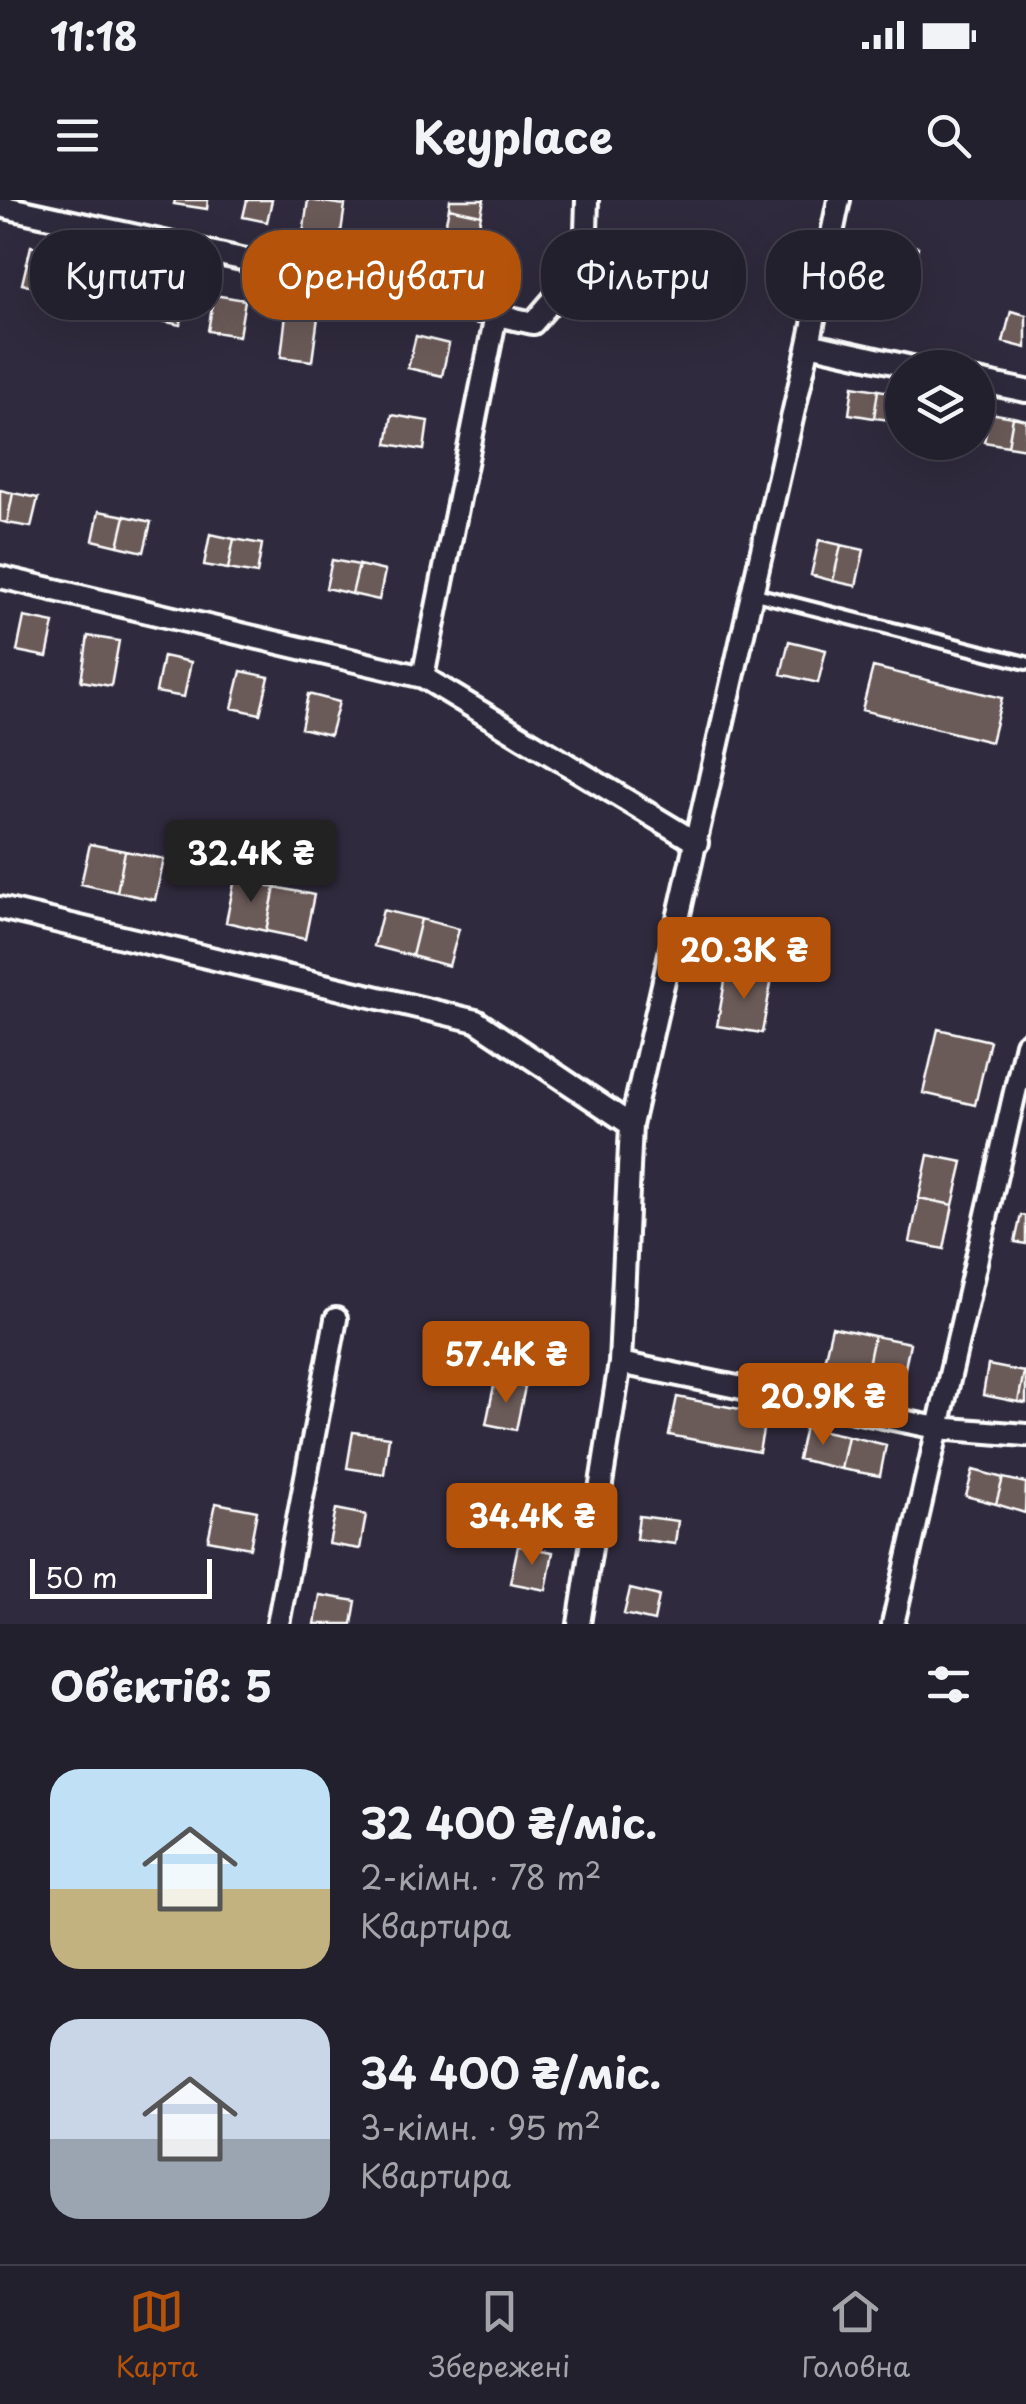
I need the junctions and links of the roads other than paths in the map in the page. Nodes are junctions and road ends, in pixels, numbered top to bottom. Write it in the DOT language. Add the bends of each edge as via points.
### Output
graph roads {
  1 [pos="587,200"];
  2 [pos="839,200"];
  3 [pos="0,206"];
  4 [pos="242,259"];
  5 [pos="495,320"];
  6 [pos="520,320"];
  7 [pos="809,344"];
  8 [pos="885,361"];
  9 [pos="995,385"];
  10 [pos="1026,391"];
  11 [pos="0,576"];
  12 [pos="751,593"];
  13 [pos="1026,663"];
  14 [pos="423,676"];
  15 [pos="697,843"];
  16 [pos="0,908"];
  17 [pos="1026,1044"];
  18 [pos="631,1125"];
  19 [pos="336,1319"];
  20 [pos="620,1363"];
  21 [pos="937,1428"];
  22 [pos="1026,1435"];
  23 [pos="278,1624"];
  24 [pos="579,1624"];
  25 [pos="893,1624"];
  1 -- 6 [label="street" via="585,264 534,323"];
  2 -- 7 [label="street"];
  3 -- 4 [label="street"];
  5 -- 14 [label="street"];
  7 -- 8 [label="street"];
  7 -- 12 [label="street"];
  9 -- 10 [label="street"];
  11 -- 14 [label="street"];
  12 -- 13 [label="lane"];
  12 -- 15 [label="street"];
  14 -- 15 [label="street"];
  15 -- 18 [label="street"];
  16 -- 18 [label="street" via="476,1021"];
  17 -- 21 [label="street"];
  18 -- 20 [label="street"];
  19 -- 23 [label="street"];
  20 -- 21 [label="street"];
  20 -- 24 [label="street"];
  21 -- 22 [label="street"];
  21 -- 25 [label="street"];
}
